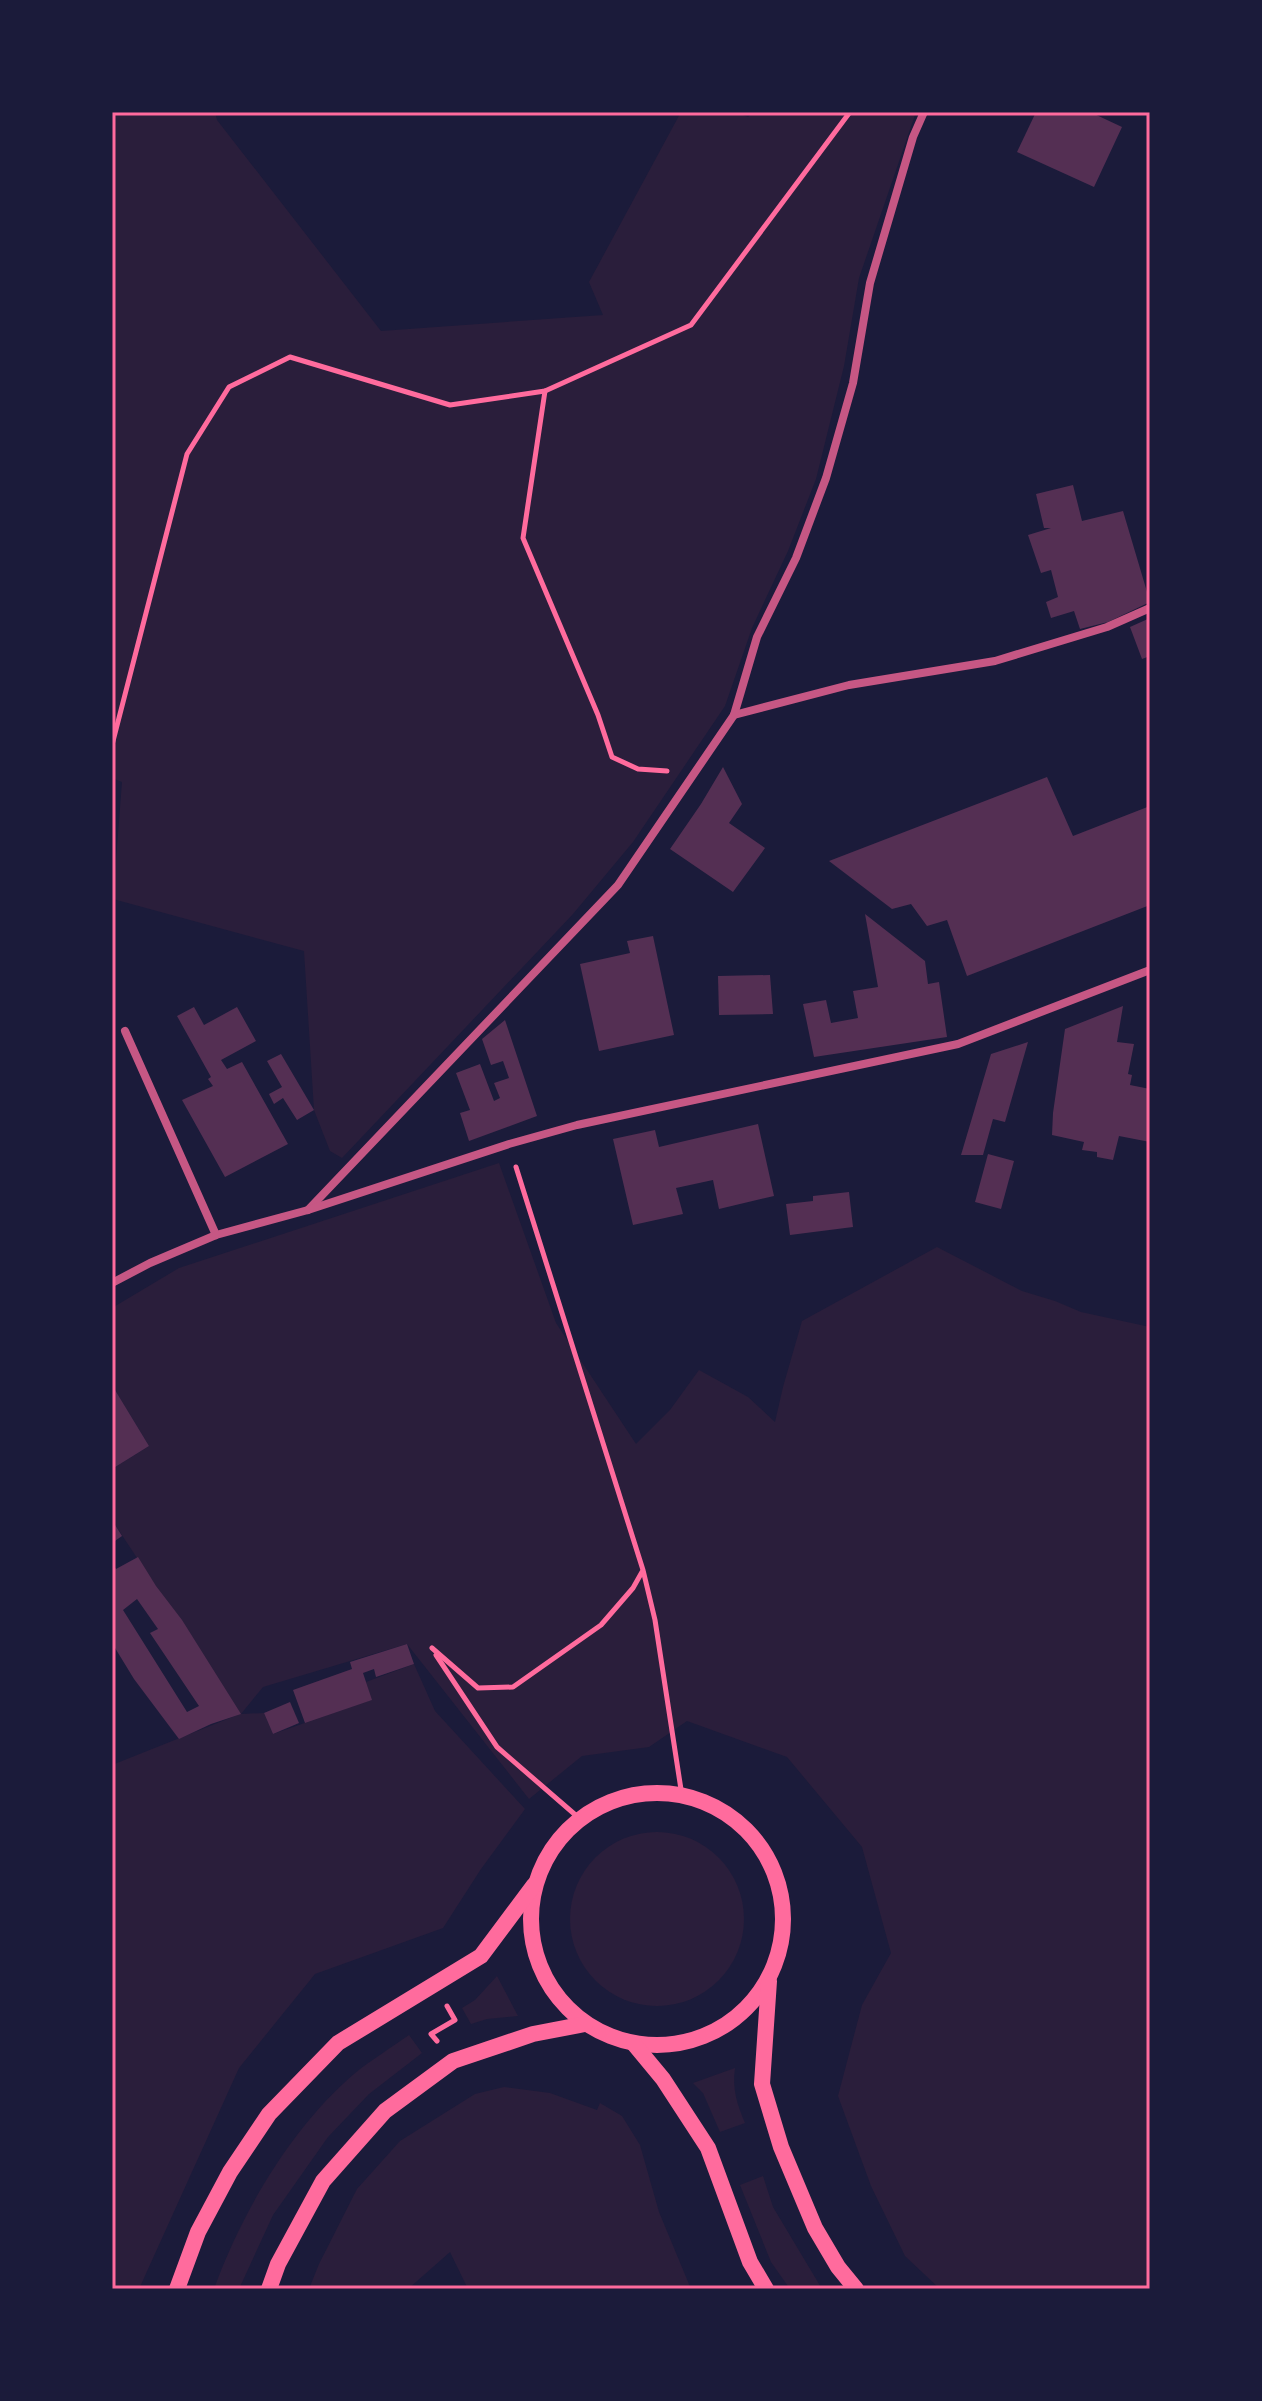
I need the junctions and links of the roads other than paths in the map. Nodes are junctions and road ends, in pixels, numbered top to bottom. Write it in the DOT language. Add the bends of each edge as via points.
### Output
graph roads {
  1 [pos="924,112"];
  2 [pos="1150,608"];
  3 [pos="734,715"];
  4 [pos="1150,970"];
  5 [pos="125,1031"];
  6 [pos="308,1210"];
  7 [pos="216,1235"];
  8 [pos="112,1283"];
  9 [pos="535,1883"];
  10 [pos="770,1980"];
  11 [pos="585,2024"];
  12 [pos="634,2044"];
  13 [pos="177,2289"];
  14 [pos="269,2289"];
  15 [pos="766,2289"];
  16 [pos="856,2289"];
  1 -- 3 [label="street" via="870,283 853,383 826,478 796,558 757,637"];
  2 -- 3 [label="street" via="1107,627 995,661 849,685"];
  3 -- 6 [label="street" via="618,885"];
  4 -- 6 [label="street" via="958,1044 577,1125"];
  5 -- 7 [label="street"];
  6 -- 7 [label="street"];
  7 -- 8 [label="street"];
  9 -- 10 [label="main road" via="552,1847 579,1818 617,1799 660,1792 702,1800 739,1823 767,1856 782,1896 783,1939"];
  9 -- 11 [label="main road" via="530,1923 537,1962 556,1997"];
  9 -- 13 [label="main road" via="481,1956 338,2043 269,2114 198,2232"];
  10 -- 12 [label="main road" via="745,2011 712,2034 674,2045"];
  10 -- 16 [label="main road" via="762,2084 815,2228"];
  11 -- 12 [label="main road"];
  11 -- 14 [label="main road" via="533,2034 453,2061 385,2111 323,2181"];
  12 -- 15 [label="main road" via="708,2148 750,2262"];
}
